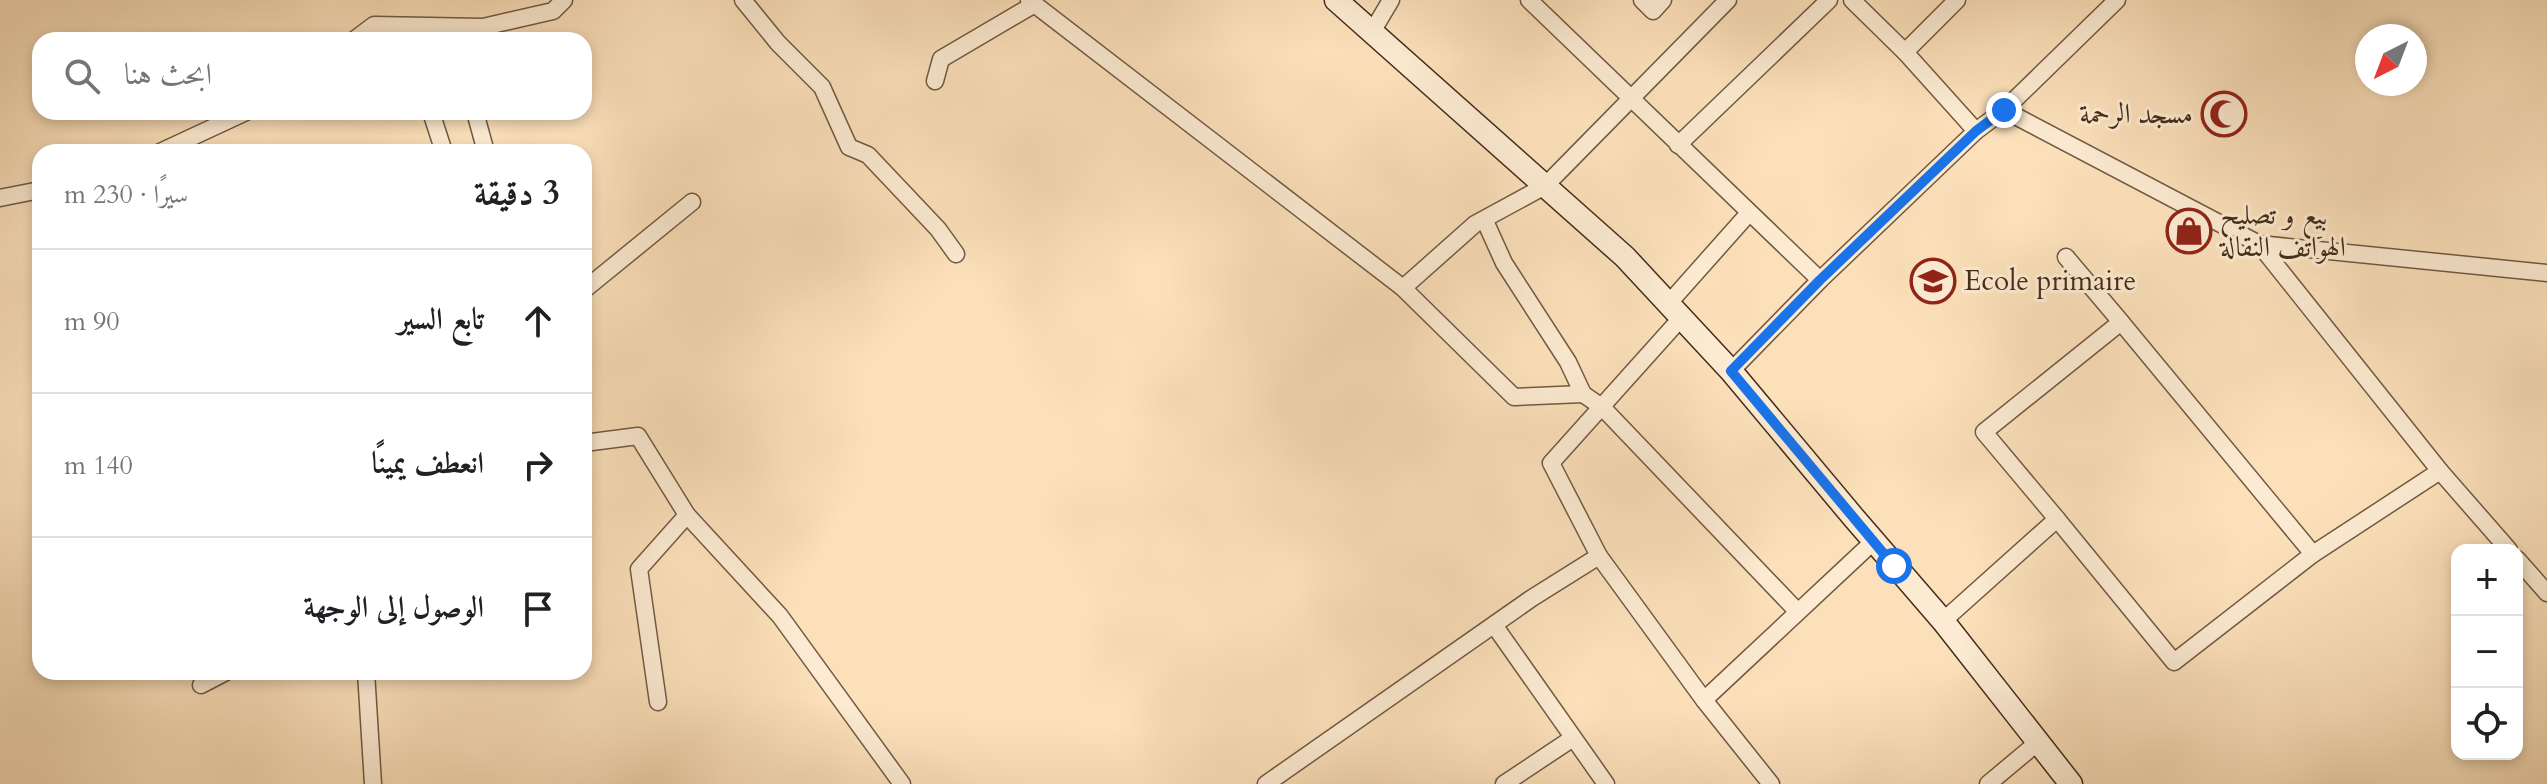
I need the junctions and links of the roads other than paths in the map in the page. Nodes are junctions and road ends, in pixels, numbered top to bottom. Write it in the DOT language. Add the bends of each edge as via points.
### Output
graph roads {
  1 [pos="564,0"];
  2 [pos="743,0"];
  3 [pos="1336,0"];
  4 [pos="1391,0"];
  5 [pos="1529,0"];
  6 [pos="1642,0"];
  7 [pos="1663,0"];
  8 [pos="1728,0"];
  9 [pos="1829,0"];
  10 [pos="1852,0"];
  11 [pos="1957,0"];
  12 [pos="2117,0"];
  13 [pos="1031,3"];
  14 [pos="365,32"];
  15 [pos="444,32"];
  16 [pos="459,32"];
  17 [pos="1372,32"];
  18 [pos="1905,52"];
  19 [pos="935,81"];
  20 [pos="1632,99"];
  21 [pos="2004,110"];
  22 [pos="229,120"];
  23 [pos="434,120"];
  24 [pos="477,120"];
  25 [pos="1976,131"];
  26 [pos="177,144"];
  27 [pos="441,144"];
  28 [pos="484,144"];
  29 [pos="1678,145"];
  30 [pos="1545,186"];
  31 [pos="32,192"];
  32 [pos="0,198"];
  33 [pos="692,202"];
  34 [pos="1749,213"];
  35 [pos="1485,221"];
  36 [pos="2259,244"];
  37 [pos="956,254"];
  38 [pos="2066,257"];
  39 [pos="2547,273"];
  40 [pos="1820,280"];
  41 [pos="592,283"];
  42 [pos="1403,288"];
  43 [pos="1676,310"];
  44 [pos="2121,322"];
  45 [pos="1731,371"];
  46 [pos="1583,394"];
  47 [pos="1602,407"];
  48 [pos="592,442"];
  49 [pos="2440,471"];
  50 [pos="687,515"];
  51 [pos="2057,519"];
  52 [pos="1874,541"];
  53 [pos="2504,544"];
  54 [pos="2313,554"];
  55 [pos="1599,556"];
  56 [pos="2523,566"];
  57 [pos="2547,593"];
  58 [pos="1797,611"];
  59 [pos="1943,621"];
  60 [pos="1494,625"];
  61 [pos="211,680"];
  62 [pos="366,680"];
  63 [pos="201,685"];
  64 [pos="1704,700"];
  65 [pos="658,702"];
  66 [pos="1573,738"];
  67 [pos="2037,743"];
  68 [pos="373,784"];
  69 [pos="902,784"];
  70 [pos="1266,784"];
  71 [pos="1504,784"];
  72 [pos="1606,784"];
  73 [pos="1771,784"];
  74 [pos="1988,784"];
  75 [pos="2071,784"];
  1 -- 16 [label="street" via="553,11"];
  2 -- 37 [label="street" via="822,87 849,147 879,166"];
  3 -- 17 [label="main road"];
  4 -- 17 [label="street"];
  5 -- 20 [label="street"];
  6 -- 7 [label="street" via="1653,11"];
  8 -- 20 [label="street"];
  9 -- 29 [label="street"];
  10 -- 18 [label="street"];
  11 -- 18 [label="street"];
  12 -- 21 [label="street"];
  13 -- 19 [label="street" via="941,59"];
  13 -- 42 [label="street"];
  14 -- 15 [label="street" via="374,25"];
  17 -- 30 [label="main road"];
  18 -- 25 [label="street"];
  20 -- 29 [label="street"];
  20 -- 30 [label="street"];
  21 -- 25 [label="street"];
  21 -- 36 [label="street"];
  22 -- 26 [label="street"];
  23 -- 27 [label="street"];
  24 -- 28 [label="street"];
  25 -- 40 [label="street"];
  29 -- 34 [label="street"];
  30 -- 35 [label="street"];
  30 -- 43 [label="main road"];
  31 -- 32 [label="street"];
  33 -- 41 [label="street"];
  34 -- 40 [label="street"];
  34 -- 43 [label="street"];
  35 -- 42 [label="street" via="1475,224"];
  35 -- 46 [label="street" via="1504,263"];
  36 -- 39 [label="street"];
  36 -- 49 [label="street"];
  38 -- 44 [label="street"];
  40 -- 45 [label="street"];
  42 -- 46 [label="street" via="1514,397"];
  43 -- 45 [label="main road"];
  43 -- 47 [label="street"];
  44 -- 51 [label="street" via="1984,432"];
  44 -- 54 [label="street"];
  45 -- 52 [label="main road"];
  46 -- 47 [label="street"];
  47 -- 55 [label="street" via="1551,463"];
  47 -- 58 [label="street"];
  48 -- 50 [label="street" via="638,436"];
  49 -- 53 [label="street"];
  49 -- 54 [label="street"];
  50 -- 65 [label="street" via="639,569"];
  50 -- 69 [label="street" via="780,616"];
  51 -- 54 [label="street" via="2174,662"];
  51 -- 59 [label="street"];
  52 -- 58 [label="street"];
  52 -- 59 [label="main road"];
  55 -- 60 [label="street"];
  55 -- 64 [label="street"];
  56 -- 57 [label="street"];
  58 -- 64 [label="street"];
  59 -- 67 [label="main road"];
  60 -- 66 [label="street"];
  60 -- 70 [label="street"];
  61 -- 63 [label="street"];
  62 -- 68 [label="street"];
  64 -- 73 [label="street"];
  66 -- 71 [label="street"];
  66 -- 72 [label="street"];
  67 -- 74 [label="street"];
  67 -- 75 [label="main road"];
}
